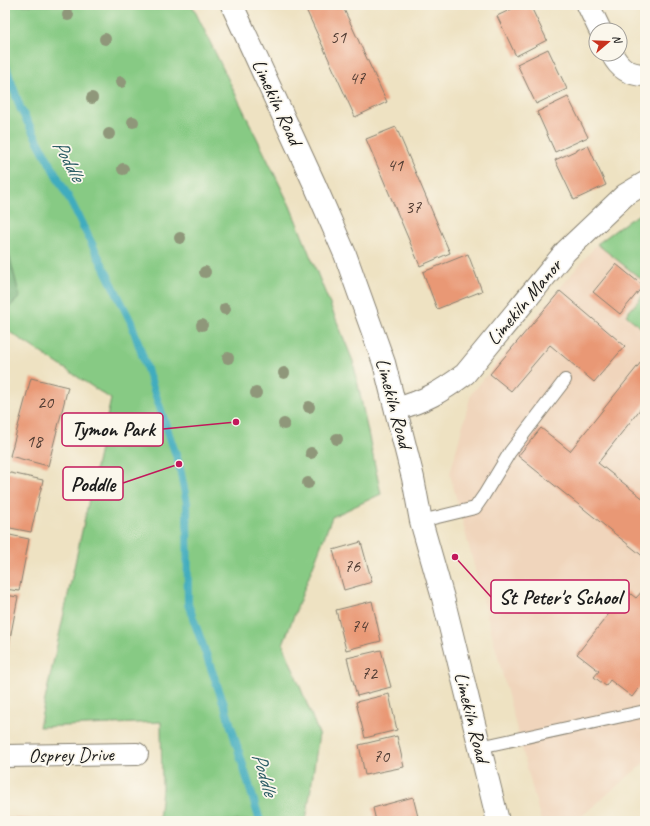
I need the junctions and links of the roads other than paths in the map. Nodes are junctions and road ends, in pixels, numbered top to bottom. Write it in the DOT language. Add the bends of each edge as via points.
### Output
graph roads {
  1 [pos="232,5"];
  2 [pos="588,5"];
  3 [pos="596,22"];
  4 [pos="616,62"];
  5 [pos="645,75"];
  6 [pos="645,182"];
  7 [pos="565,380"];
  8 [pos="396,409"];
  9 [pos="422,521"];
  10 [pos="645,711"];
  11 [pos="480,747"];
  12 [pos="137,754"];
  13 [pos="5,756"];
  14 [pos="498,821"];
  1 -- 8 [label="street, Limekiln Road" via="345,254 384,363"];
  2 -- 3 [label="street"];
  4 -- 5 [label="street" via="634,75"];
  6 -- 8 [label="street, Limekiln Manor" via="625,195 566,251 464,374 432,396"];
  7 -- 9 [label="lane" via="510,452 475,508"];
  8 -- 9 [label="street, Limekiln Road"];
  9 -- 11 [label="street, Limekiln Road"];
  10 -- 11 [label="lane"];
  11 -- 14 [label="street, Limekiln Road"];
  12 -- 13 [label="street, Osprey Drive"];
}
